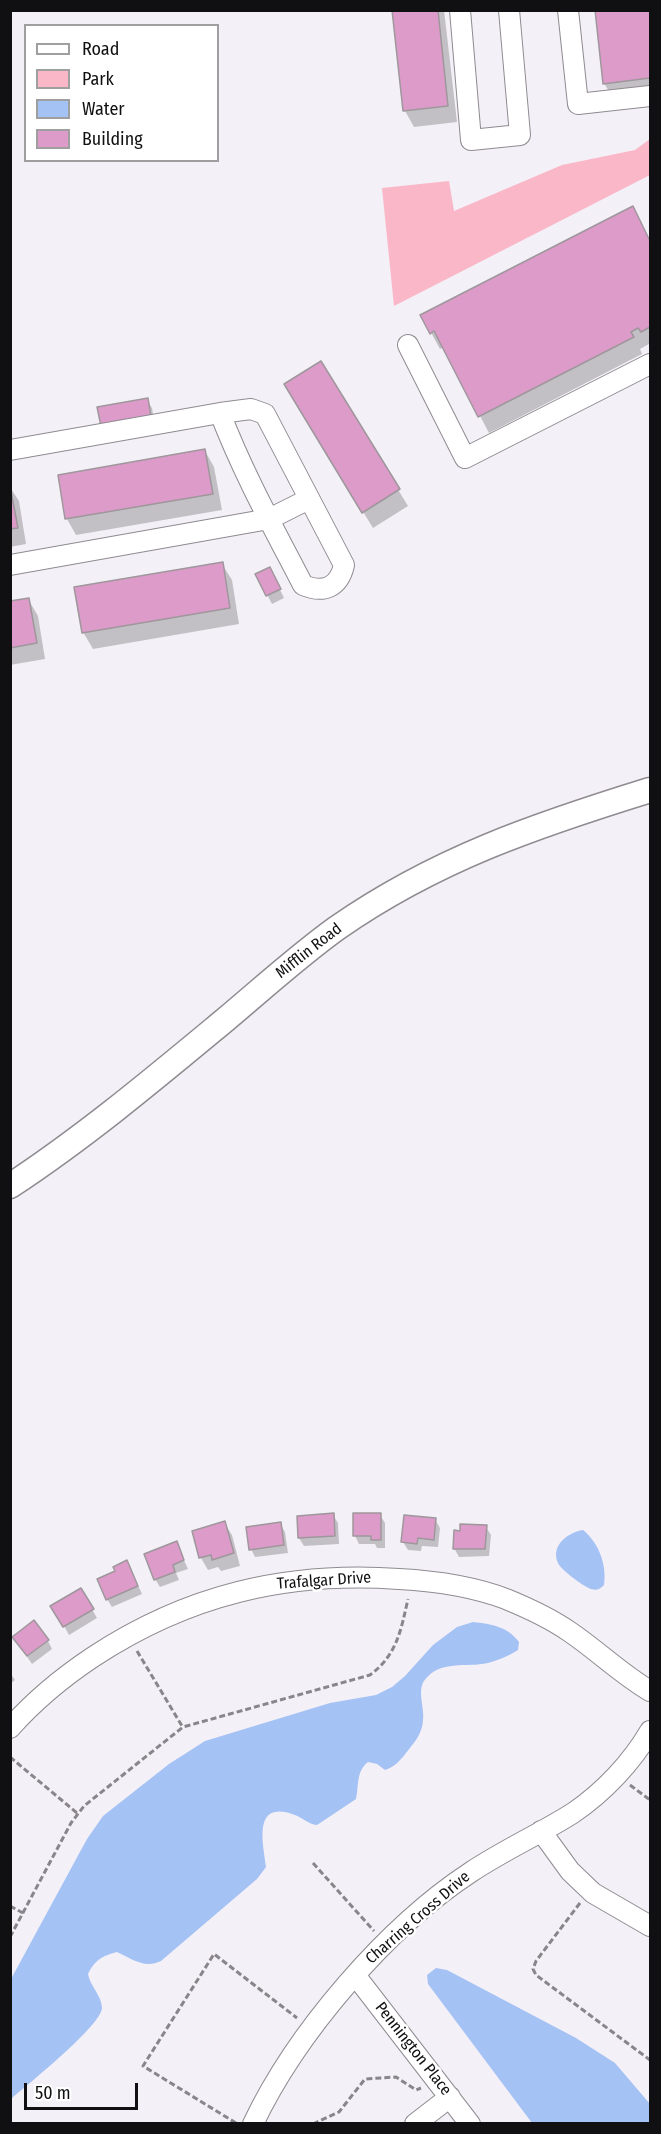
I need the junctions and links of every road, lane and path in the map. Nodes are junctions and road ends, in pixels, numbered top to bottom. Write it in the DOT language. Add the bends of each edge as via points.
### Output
graph roads {
  1 [pos="460,10"];
  2 [pos="509,10"];
  3 [pos="568,10"];
  4 [pos="651,96"];
  5 [pos="408,345"];
  6 [pos="651,364"];
  7 [pos="220,413"];
  8 [pos="10,450"];
  9 [pos="309,499"];
  10 [pos="269,519"];
  11 [pos="10,565"];
  12 [pos="651,790"];
  13 [pos="10,1186"];
  14 [pos="408,1599"];
  15 [pos="137,1651"];
  16 [pos="651,1691"];
  17 [pos="183,1727"];
  18 [pos="10,1728"];
  19 [pos="651,1731"];
  20 [pos="10,1757"];
  21 [pos="629,1784"];
  22 [pos="651,1800"];
  23 [pos="77,1813"];
  24 [pos="541,1831"];
  25 [pos="313,1863"];
  26 [pos="580,1903"];
  27 [pos="10,1906"];
  28 [pos="23,1913"];
  29 [pos="651,1926"];
  30 [pos="374,1931"];
  31 [pos="10,1937"];
  32 [pos="355,1975"];
  33 [pos="297,2018"];
  34 [pos="650,2059"];
  35 [pos="428,2085"];
  36 [pos="450,2097"];
  37 [pos="236,2123"];
  38 [pos="254,2124"];
  39 [pos="313,2124"];
  40 [pos="415,2124"];
  41 [pos="470,2124"];
  1 -- 2 [label="street" via="471,140 520,135"];
  3 -- 4 [label="street" via="578,104"];
  5 -- 6 [label="street" via="465,458"];
  7 -- 8 [label="street"];
  7 -- 9 [label="street" via="250,409 265,414"];
  7 -- 10 [label="street"];
  9 -- 10 [label="street"];
  9 -- 10 [label="street" via="344,565 342,576 327,588 303,585"];
  10 -- 11 [label="street"];
  12 -- 13 [label="main road, Mifflin Road" via="506,838 379,901 315,944 108,1116"];
  14 -- 17 [label="path" via="392,1653 370,1675"];
  15 -- 17 [label="path"];
  16 -- 18 [label="street, Trafalgar Drive" via="561,1626 505,1599 416,1580 318,1579 245,1589 150,1623 58,1683"];
  17 -- 23 [label="path"];
  19 -- 24 [label="street, Charring Cross Drive" via="623,1769 600,1790 575,1812"];
  20 -- 23 [label="path"];
  21 -- 22 [label="path"];
  23 -- 28 [label="path"];
  24 -- 29 [label="street" via="570,1871 593,1893"];
  24 -- 32 [label="street, Charring Cross Drive" via="470,1872 393,1936"];
  25 -- 30 [label="path"];
  26 -- 34 [label="path" via="533,1969"];
  27 -- 28 [label="path"];
  28 -- 31 [label="path"];
  32 -- 36 [label="street, Pennington Place"];
  32 -- 38 [label="street, Charring Cross Drive" via="308,2033 264,2101"];
  33 -- 37 [label="path" via="214,1954 143,2066"];
  35 -- 39 [label="path" via="416,2090 396,2077 365,2079 339,2112"];
  36 -- 40 [label="street"];
  36 -- 41 [label="street, Pennington Place"];
}
